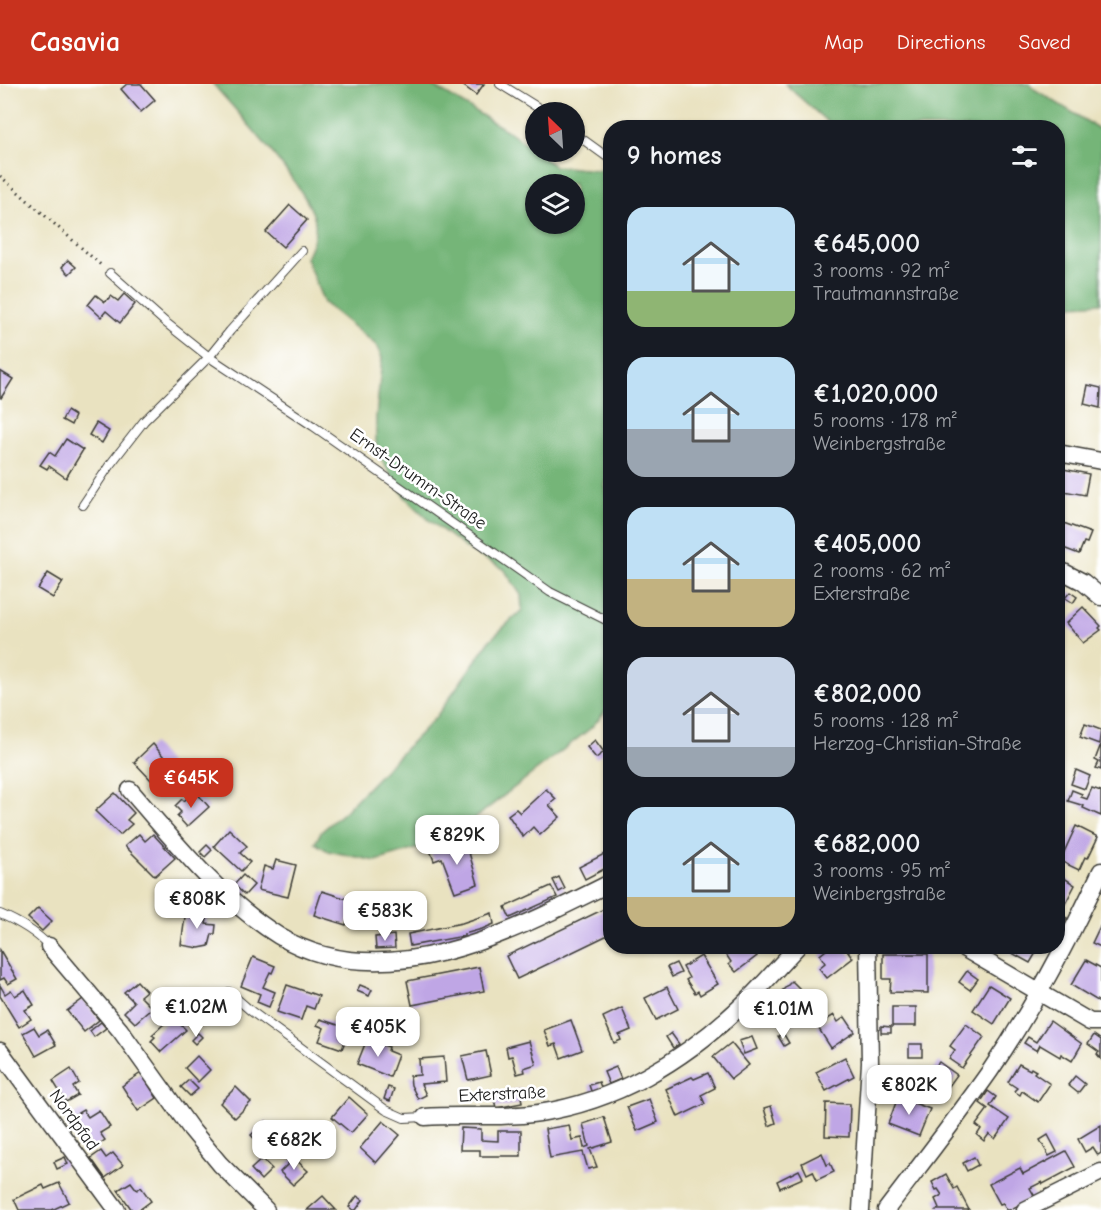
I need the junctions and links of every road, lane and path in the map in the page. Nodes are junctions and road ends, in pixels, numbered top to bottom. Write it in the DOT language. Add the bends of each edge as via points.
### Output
graph roads {
  1 [pos="500,84"];
  2 [pos="529,102"];
  3 [pos="585,141"];
  4 [pos="603,154"];
  5 [pos="0,176"];
  6 [pos="302,251"];
  7 [pos="110,273"];
  8 [pos="209,357"];
  9 [pos="1065,454"];
  10 [pos="1101,461"];
  11 [pos="83,505"];
  12 [pos="1065,573"];
  13 [pos="1101,597"];
  14 [pos="603,618"];
  15 [pos="130,790"];
  16 [pos="1101,871"];
  17 [pos="603,886"];
  18 [pos="0,914"];
  19 [pos="1065,945"];
  20 [pos="49,946"];
  21 [pos="791,954"];
  22 [pos="868,954"];
  23 [pos="974,954"];
  24 [pos="1060,954"];
  25 [pos="229,992"];
  26 [pos="1039,992"];
  27 [pos="1101,1022"];
  28 [pos="0,1051"];
  29 [pos="425,1118"];
  30 [pos="1101,1172"];
  31 [pos="117,1210"];
  32 [pos="266,1210"];
  33 [pos="861,1210"];
  34 [pos="886,1210"];
  35 [pos="1025,1210"];
  1 -- 2 [label="lane"];
  3 -- 4 [label="lane"];
  5 -- 7 [label="path"];
  6 -- 8 [label="lane"];
  7 -- 8 [label="lane, Ernst-Drumm-Straße"];
  8 -- 11 [label="lane" via="144,421"];
  8 -- 14 [label="lane, Ernst-Drumm-Straße" via="550,592"];
  9 -- 10 [label="street"];
  12 -- 13 [label="street"];
  15 -- 17 [label="street" via="201,870 257,920 280,936 332,957 395,960 470,946"];
  16 -- 19 [label="street"];
  18 -- 20 [label="lane" via="27,927"];
  20 -- 32 [label="street" via="120,1030 191,1129"];
  21 -- 29 [label="street, Exterstraße" via="740,1008 702,1040 622,1090 538,1114"];
  22 -- 33 [label="street" via="870,1063"];
  23 -- 26 [label="street"];
  24 -- 26 [label="street"];
  25 -- 29 [label="lane, Exterstraße" via="386,1110 404,1118"];
  26 -- 27 [label="street" via="1090,1022"];
  26 -- 34 [label="street" via="990,1070"];
  28 -- 31 [label="street, Nordpfad"];
  30 -- 35 [label="street"];
}
